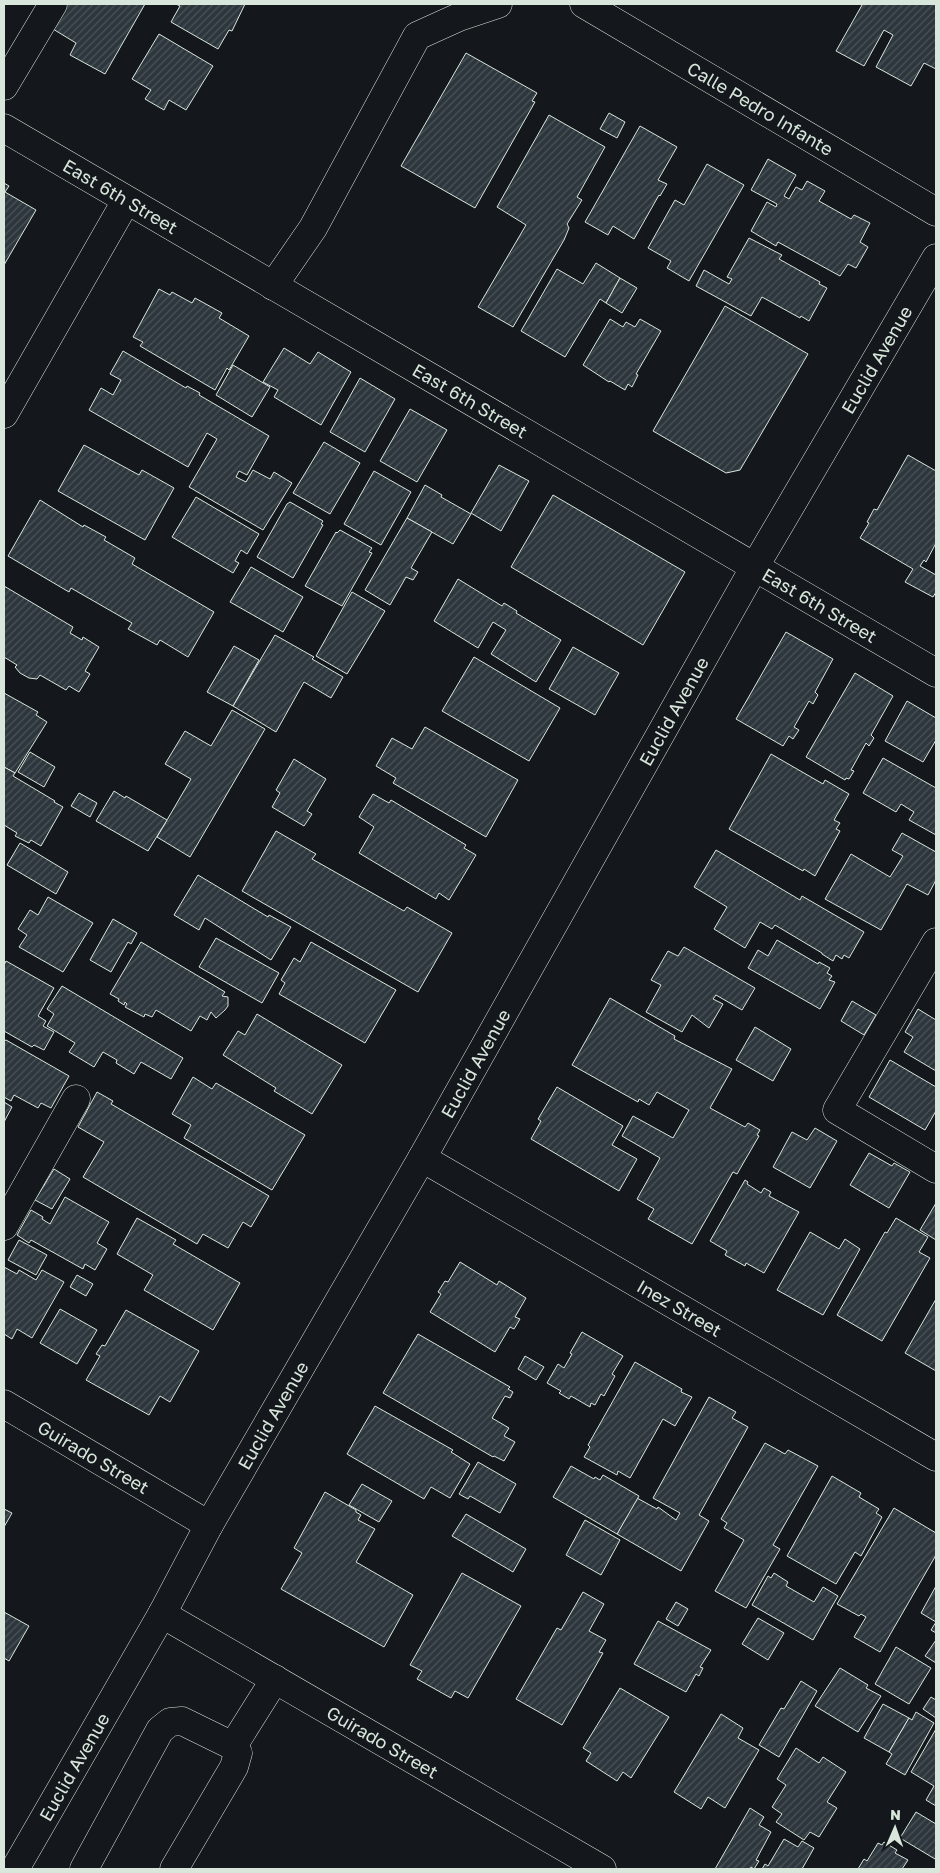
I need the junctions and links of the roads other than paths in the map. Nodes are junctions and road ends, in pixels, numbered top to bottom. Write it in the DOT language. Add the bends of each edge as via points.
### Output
graph roads {
  1 [pos="52,4"];
  2 [pos="498,4"];
  3 [pos="584,4"];
  4 [pos="4,86"];
  5 [pos="4,128"];
  6 [pos="126,201"];
  7 [pos="936,212"];
  8 [pos="936,258"];
  9 [pos="273,286"];
  10 [pos="4,414"];
  11 [pos="754,568"];
  12 [pos="936,673"];
  13 [pos="936,942"];
  14 [pos="76,1099"];
  15 [pos="422,1158"];
  16 [pos="936,1169"];
  17 [pos="4,1226"];
  18 [pos="4,1404"];
  19 [pos="936,1457"];
  20 [pos="209,1525"];
  21 [pos="162,1614"];
  22 [pos="275,1679"];
  23 [pos="233,1746"];
  24 [pos="15,1869"];
  25 [pos="84,1869"];
  26 [pos="174,1869"];
  27 [pos="602,1869"];
  1 -- 4 [label="street"];
  2 -- 9 [label="street" via="417,36 314,228"];
  3 -- 7 [label="street, Calle Pedro Infante"];
  5 -- 6 [label="street, East 6th Street"];
  6 -- 9 [label="street, East 6th Street"];
  6 -- 10 [label="street"];
  8 -- 11 [label="street, Euclid Avenue"];
  9 -- 11 [label="street, East 6th Street"];
  11 -- 12 [label="street, East 6th Street"];
  11 -- 15 [label="street, Euclid Avenue"];
  13 -- 16 [label="street" via="837,1110"];
  14 -- 17 [label="street"];
  15 -- 19 [label="street, Inez Street"];
  15 -- 20 [label="street, Euclid Avenue"];
  18 -- 20 [label="street, Guirado Street"];
  20 -- 21 [label="street, Euclid Avenue"];
  21 -- 22 [label="street, Guirado Street"];
  21 -- 24 [label="street, Euclid Avenue"];
  22 -- 23 [label="street"];
  22 -- 27 [label="street, Guirado Street"];
  23 -- 25 [label="street" via="182,1721 170,1722 160,1730"];
  23 -- 26 [label="street" via="238,1753 234,1767"];
}
